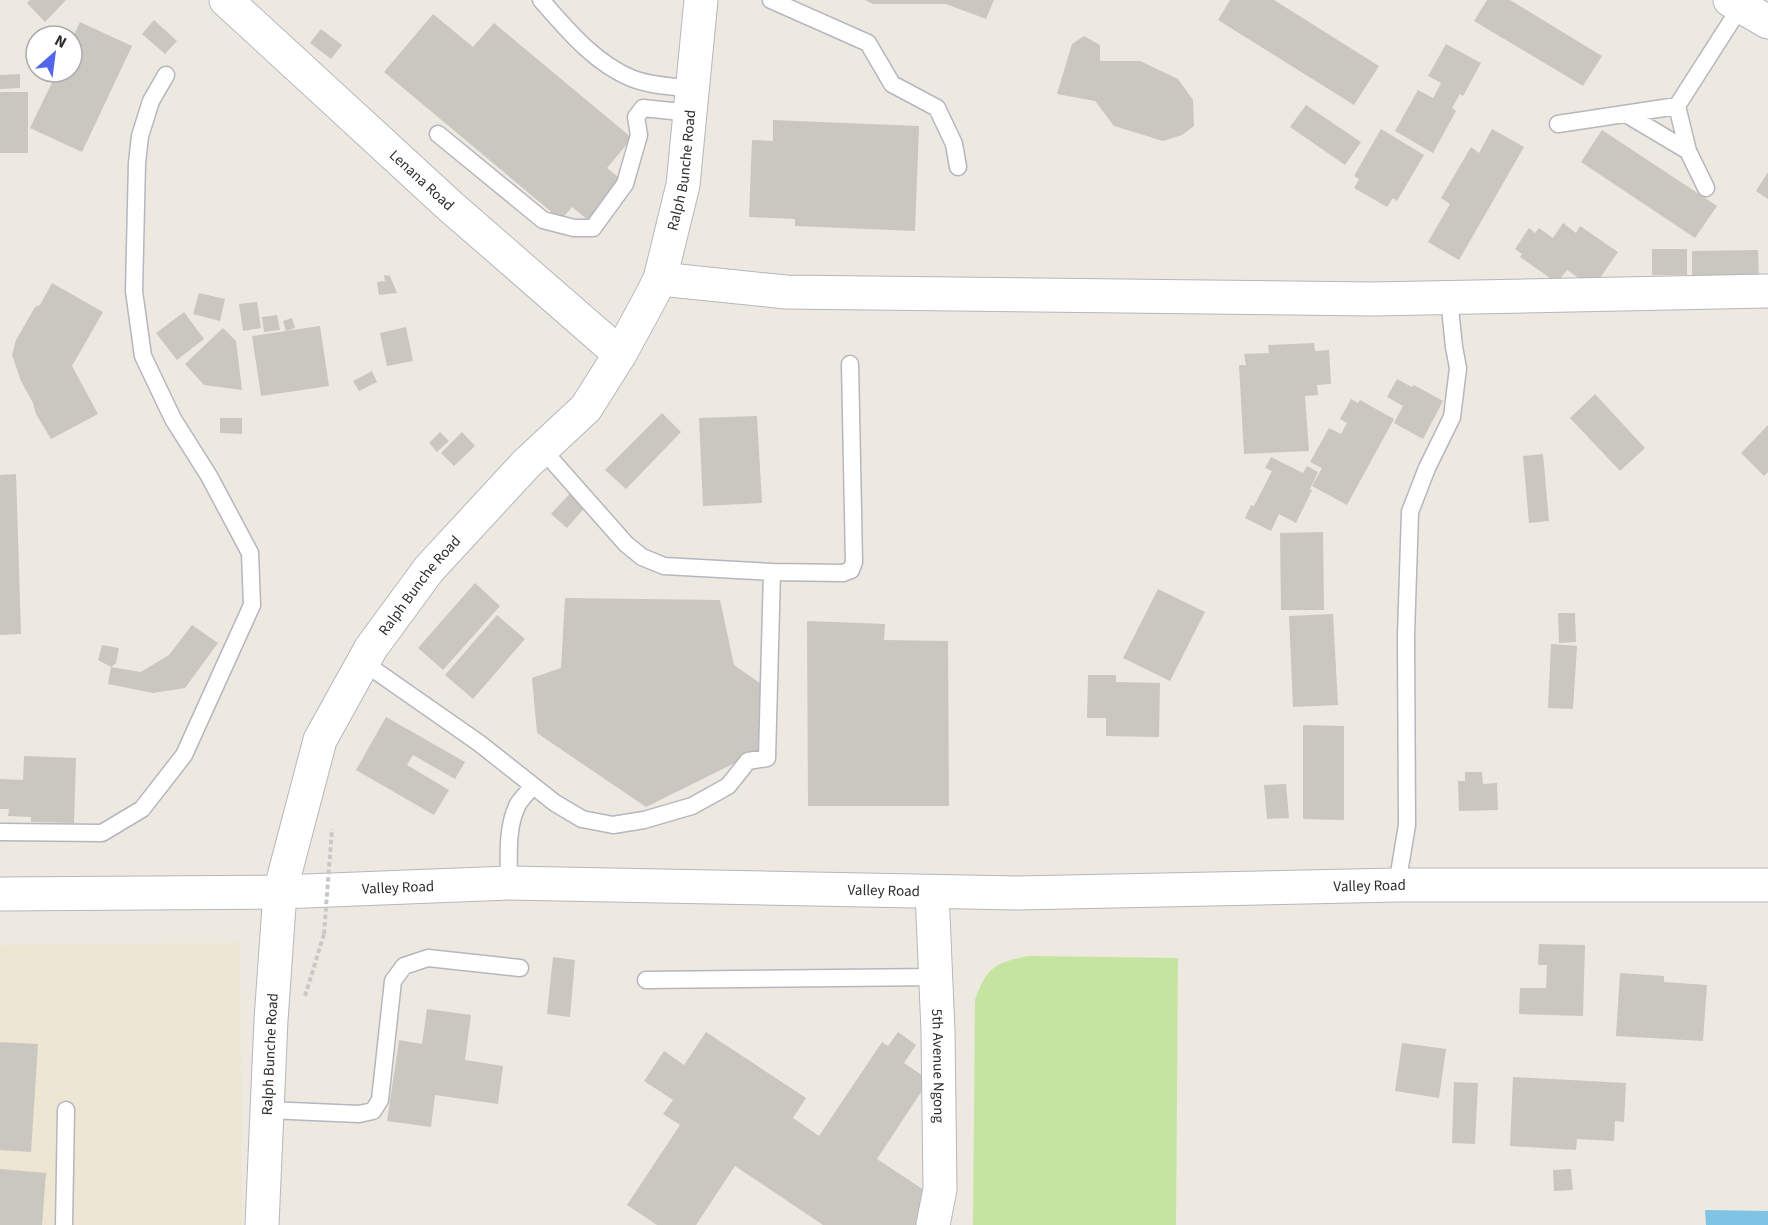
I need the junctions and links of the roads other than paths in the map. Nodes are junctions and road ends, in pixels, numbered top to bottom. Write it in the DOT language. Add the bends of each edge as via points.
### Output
graph roads {
  1 [pos="226,0"];
  2 [pos="541,0"];
  3 [pos="701,0"];
  4 [pos="774,1"];
  5 [pos="1746,9"];
  6 [pos="166,75"];
  7 [pos="692,101"];
  8 [pos="1677,106"];
  9 [pos="1626,114"];
  10 [pos="1558,124"];
  11 [pos="438,134"];
  12 [pos="1688,151"];
  13 [pos="958,166"];
  14 [pos="1706,188"];
  15 [pos="660,279"];
  16 [pos="1768,291"];
  17 [pos="1449,298"];
  18 [pos="620,354"];
  19 [pos="850,364"];
  20 [pos="542,449"];
  21 [pos="772,572"];
  22 [pos="363,662"];
  23 [pos="533,786"];
  24 [pos="0,832"];
  25 [pos="509,883"];
  26 [pos="1397,885"];
  27 [pos="1768,885"];
  28 [pos="280,892"];
  29 [pos="0,894"];
  30 [pos="933,899"];
  31 [pos="520,968"];
  32 [pos="936,977"];
  33 [pos="646,980"];
  34 [pos="66,1110"];
  35 [pos="268,1110"];
  36 [pos="64,1225"];
  37 [pos="262,1225"];
  38 [pos="933,1225"];
  1 -- 18 [label="street, Lenana Road" via="441,198"];
  2 -- 7 [label="lane" via="605,64"];
  3 -- 7 [label="street, Ralph Bunche Road"];
  4 -- 13 [label="lane" via="868,43 892,84 937,108 954,144"];
  5 -- 8 [label="lane"];
  6 -- 24 [label="lane" via="151,101 140,136 137,163 134,291 143,356 173,419 250,553 252,605 184,755 142,809 102,833"];
  7 -- 11 [label="lane" via="643,108 636,117 639,135 625,184 593,228 574,228 543,220"];
  7 -- 15 [label="street, Ralph Bunche Road" via="683,185"];
  8 -- 9 [label="lane"];
  8 -- 12 [label="lane"];
  9 -- 10 [label="lane"];
  9 -- 12 [label="lane"];
  12 -- 14 [label="lane"];
  15 -- 17 [label="street" via="786,292"];
  15 -- 18 [label="street, Ralph Bunche Road"];
  16 -- 17 [label="street"];
  17 -- 26 [label="lane" via="1458,368 1452,417 1410,512 1407,825"];
  18 -- 20 [label="street, Ralph Bunche Road" via="586,408"];
  19 -- 21 [label="lane" via="854,562 851,570"];
  20 -- 21 [label="lane" via="642,557 664,566"];
  20 -- 22 [label="street, Ralph Bunche Road" via="429,569"];
  21 -- 23 [label="lane" via="767,758 748,761 728,786 692,806 613,825 582,819"];
  22 -- 23 [label="lane" via="480,743"];
  22 -- 28 [label="street, Ralph Bunche Road" via="320,740"];
  23 -- 25 [label="lane" via="519,803 511,824"];
  25 -- 28 [label="street, Valley Road"];
  25 -- 30 [label="street, Valley Road"];
  26 -- 27 [label="street, Valley Road"];
  26 -- 30 [label="street, Valley Road" via="1030,893"];
  28 -- 29 [label="street, Valley Road"];
  28 -- 35 [label="street, Ralph Bunche Road"];
  30 -- 32 [label="street, 5th Avenue Ngong"];
  31 -- 35 [label="lane" via="428,958 404,966 393,981 380,1100 373,1111 359,1114"];
  32 -- 33 [label="lane"];
  32 -- 38 [label="street, 5th Avenue Ngong" via="940,1189"];
  34 -- 36 [label="lane"];
  35 -- 37 [label="street, Ralph Bunche Road"];
}
